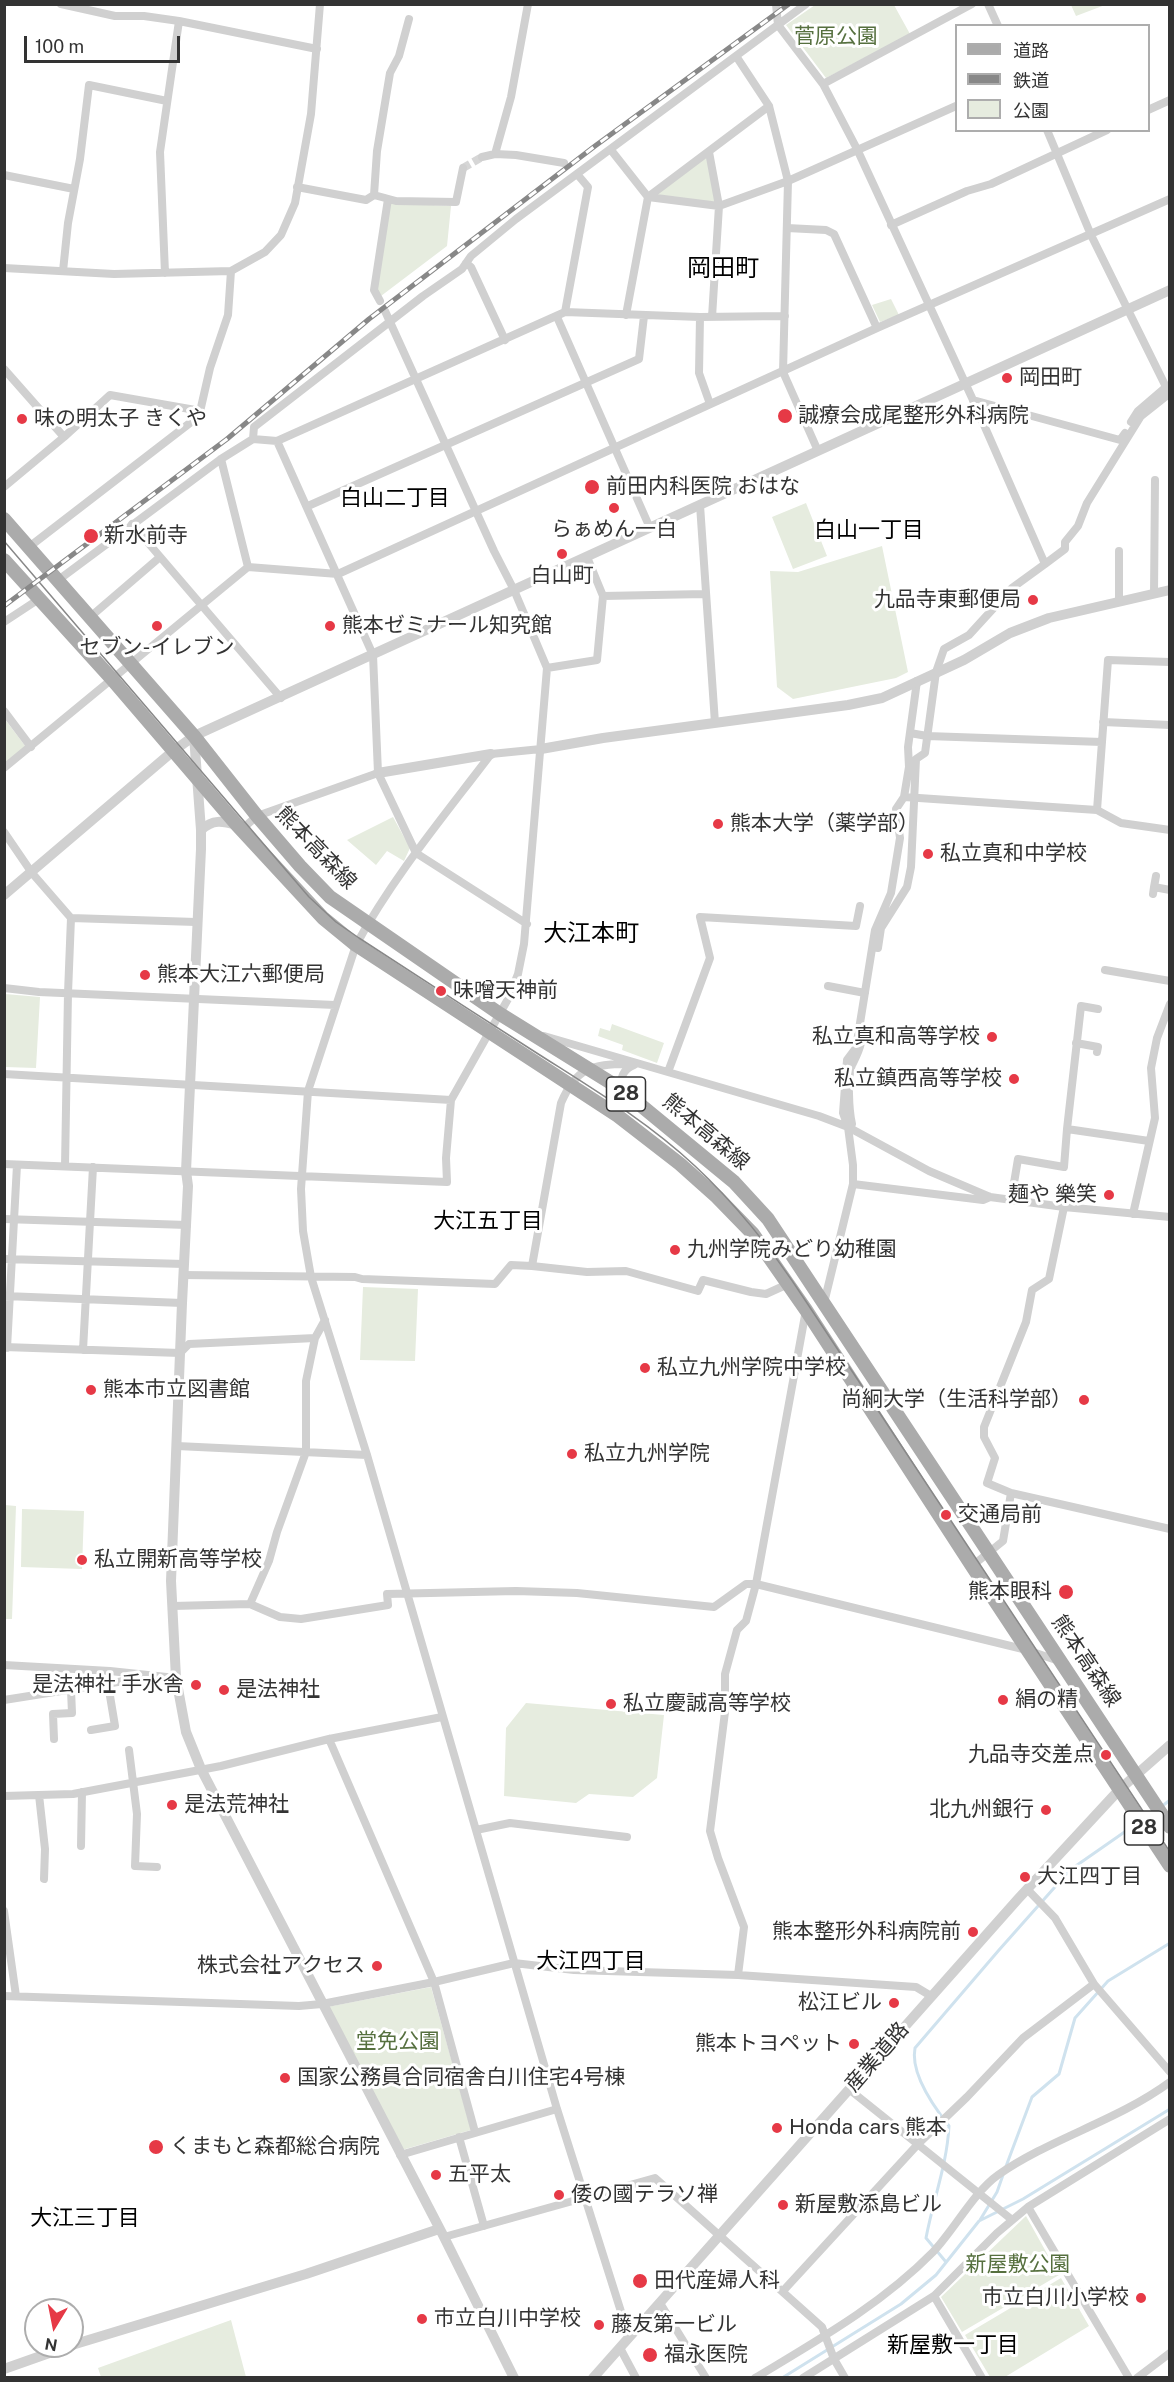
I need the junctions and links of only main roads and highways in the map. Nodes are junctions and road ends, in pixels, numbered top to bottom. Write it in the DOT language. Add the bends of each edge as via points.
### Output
graph roads {
  1 [pos="4,519"];
  2 [pos="4,560"];
  3 [pos="1170,1827"];
  4 [pos="1170,1866"];
  1 -- 3 [label="main road, 熊本高森線 / 28" via="194,736 256,816 330,897 500,1014 621,1089 734,1182 768,1219"];
  2 -- 4 [label="main road, 熊本高森線 / 28" via="323,918 356,945 618,1116 680,1164 753,1234 807,1310"];
}
